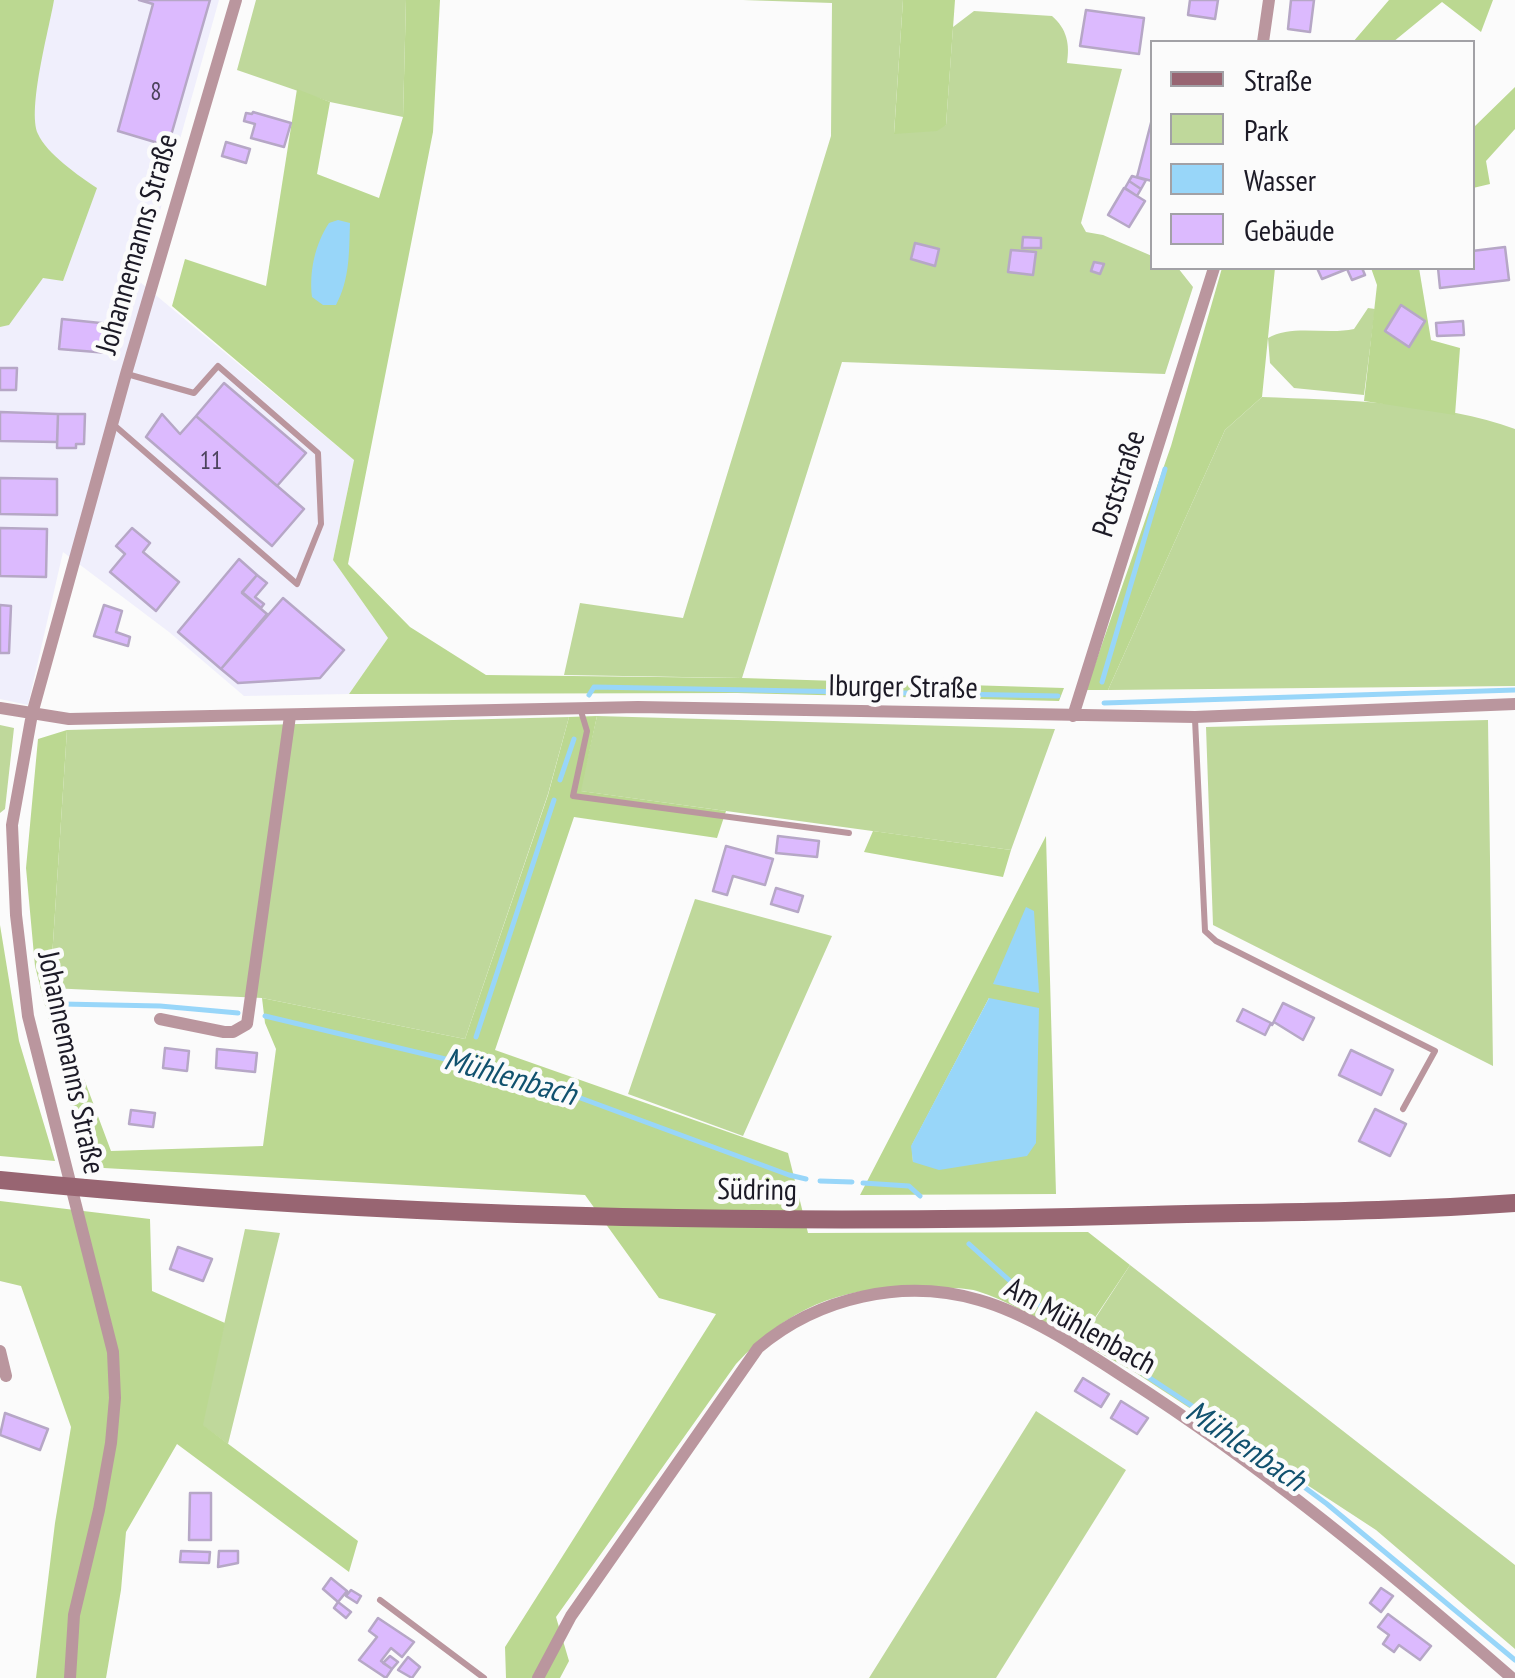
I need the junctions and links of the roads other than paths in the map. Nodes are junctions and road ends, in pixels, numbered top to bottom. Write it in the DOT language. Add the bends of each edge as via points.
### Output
graph roads {
  1 [pos="236,0"];
  2 [pos="1269,0"];
  3 [pos="1264,40"];
  4 [pos="1213,270"];
  5 [pos="126,374"];
  6 [pos="112,424"];
  7 [pos="1515,704"];
  8 [pos="0,708"];
  9 [pos="580,708"];
  10 [pos="32,714"];
  11 [pos="290,716"];
  12 [pos="1073,716"];
  13 [pos="1195,717"];
  14 [pos="6,826"];
  15 [pos="849,832"];
  16 [pos="160,1019"];
  17 [pos="1402,1109"];
  18 [pos="0,1180"];
  19 [pos="1515,1203"];
  20 [pos="0,1351"];
  21 [pos="6,1376"];
  22 [pos="380,1600"];
  23 [pos="70,1678"];
  24 [pos="484,1678"];
  25 [pos="538,1678"];
  26 [pos="1512,1678"];
  1 -- 5 [label="street, Johannemanns Straße"];
  2 -- 3 [label="street"];
  4 -- 12 [label="street, Poststraße"];
  5 -- 6 [label="street, Johannemanns Straße"];
  5 -- 6 [label="lane" via="194,393 218,366 318,453 320,524 298,584"];
  6 -- 10 [label="street, Johannemanns Straße"];
  7 -- 13 [label="street, Iburger Straße"];
  8 -- 10 [label="street, Iburger Straße"];
  9 -- 11 [label="street, Iburger Straße"];
  9 -- 12 [label="street, Iburger Straße"];
  9 -- 15 [label="lane" via="587,732 573,796"];
  10 -- 11 [label="street, Iburger Straße"];
  10 -- 14 [label="street, Johannemanns Straße"];
  11 -- 16 [label="street" via="248,1024 224,1032"];
  12 -- 13 [label="street, Iburger Straße"];
  13 -- 17 [label="lane" via="1205,931 1435,1050"];
  14 -- 23 [label="street, Johannemanns Straße" via="28,1016 112,1352 115,1398 99,1510 74,1615"];
  18 -- 19 [label="main road, Südring" via="350,1206 670,1217 956,1220"];
  20 -- 21 [label="street"];
  22 -- 24 [label="lane"];
  25 -- 26 [label="street, Am Mühlenbach" via="571,1616 758,1348 783,1327 847,1299 927,1291 1008,1311 1184,1416 1330,1524"];
}
